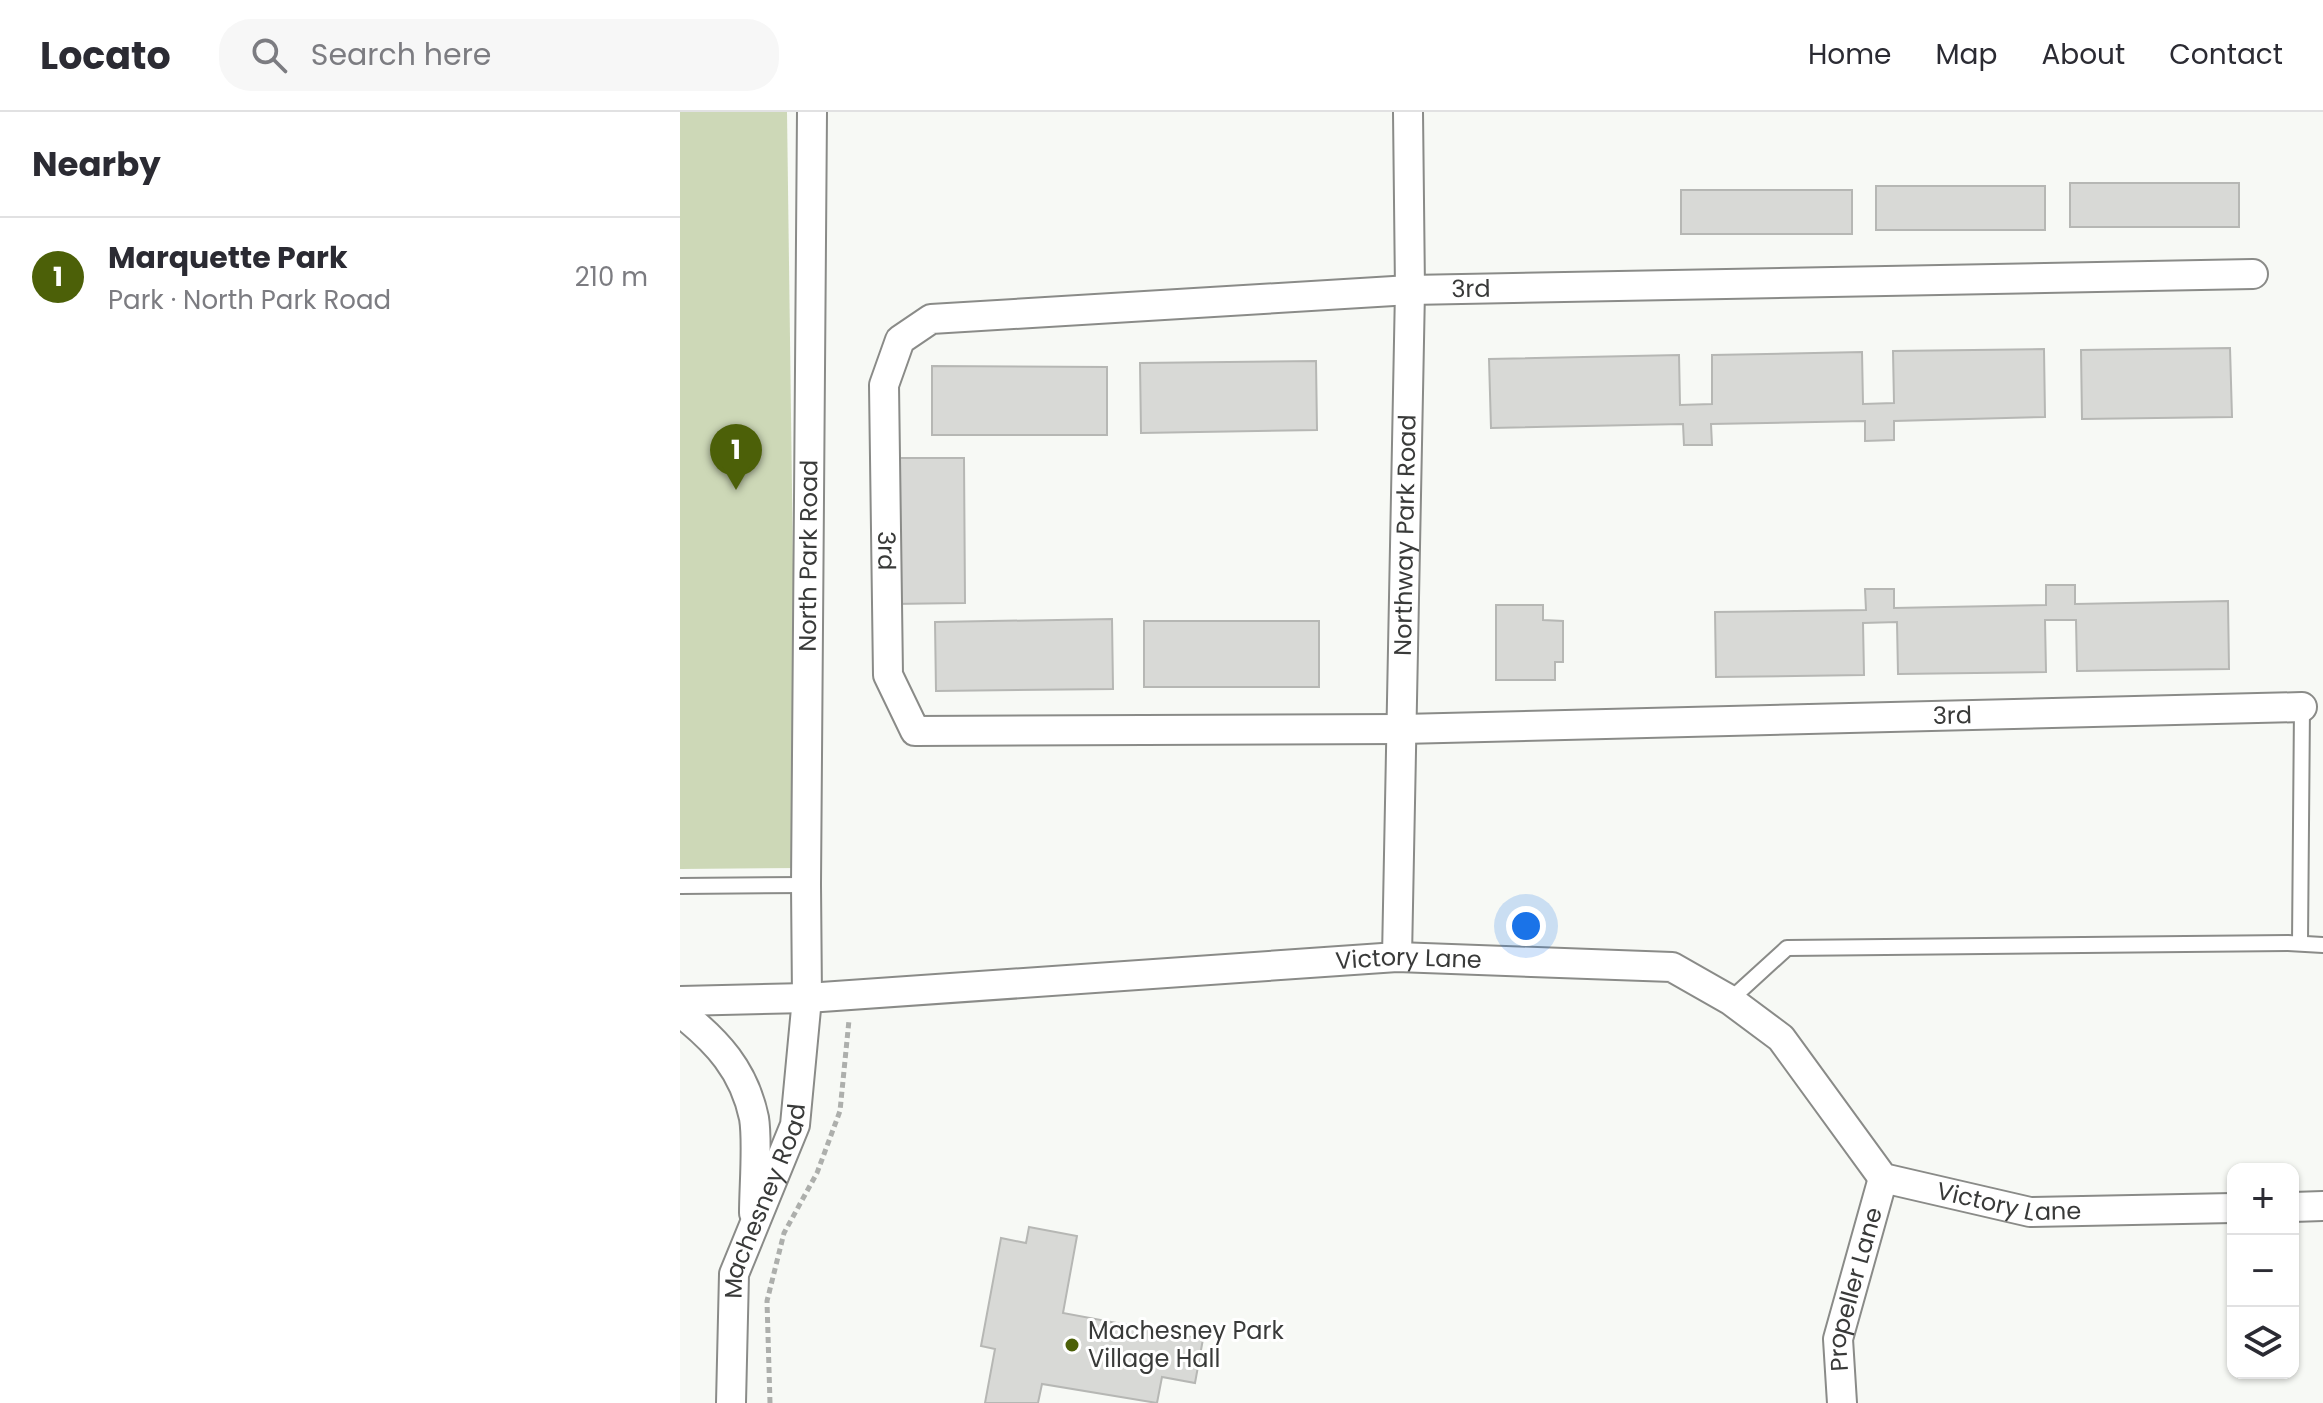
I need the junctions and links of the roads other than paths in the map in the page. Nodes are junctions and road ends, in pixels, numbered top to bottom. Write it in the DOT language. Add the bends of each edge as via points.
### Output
graph roads {
  1 [pos="812,112"];
  2 [pos="1408,112"];
  3 [pos="2253,274"];
  4 [pos="1410,290"];
  5 [pos="2302,707"];
  6 [pos="1402,729"];
  7 [pos="806,885"];
  8 [pos="680,886"];
  9 [pos="2300,943"];
  10 [pos="2323,945"];
  11 [pos="1397,957"];
  12 [pos="807,998"];
  13 [pos="1730,1000"];
  14 [pos="680,1001"];
  15 [pos="680,1012"];
  16 [pos="1883,1178"];
  17 [pos="2323,1206"];
  18 [pos="2299,1207"];
  19 [pos="2227,1208"];
  20 [pos="754,1226"];
  21 [pos="731,1403"];
  22 [pos="1842,1403"];
  1 -- 7 [label="street, North Park Road"];
  2 -- 4 [label="street, Northway Park Road"];
  3 -- 4 [label="street, 3rd"];
  4 -- 6 [label="street, Northway Park Road"];
  4 -- 6 [label="street, 3rd" via="931,319 900,340 884,385 888,675 915,731"];
  5 -- 6 [label="street, 3rd"];
  5 -- 9 [label="lane"];
  6 -- 11 [label="street, Northway Park Road"];
  7 -- 8 [label="lane"];
  7 -- 12 [label="street, North Park Road"];
  9 -- 10 [label="lane"];
  9 -- 13 [label="lane" via="1787,948"];
  11 -- 12 [label="street, Victory Lane"];
  11 -- 13 [label="street, Victory Lane" via="1672,967"];
  12 -- 14 [label="street, Victory Lane"];
  12 -- 20 [label="street, Machesney Road" via="795,1125"];
  13 -- 16 [label="street, Victory Lane" via="1781,1038"];
  15 -- 20 [label="street" via="735,1066 754,1119"];
  16 -- 19 [label="street, Victory Lane" via="2030,1212"];
  16 -- 22 [label="street, Propeller Lane" via="1838,1339"];
  17 -- 18 [label="street"];
  20 -- 21 [label="street, Machesney Road" via="734,1274"];
}
